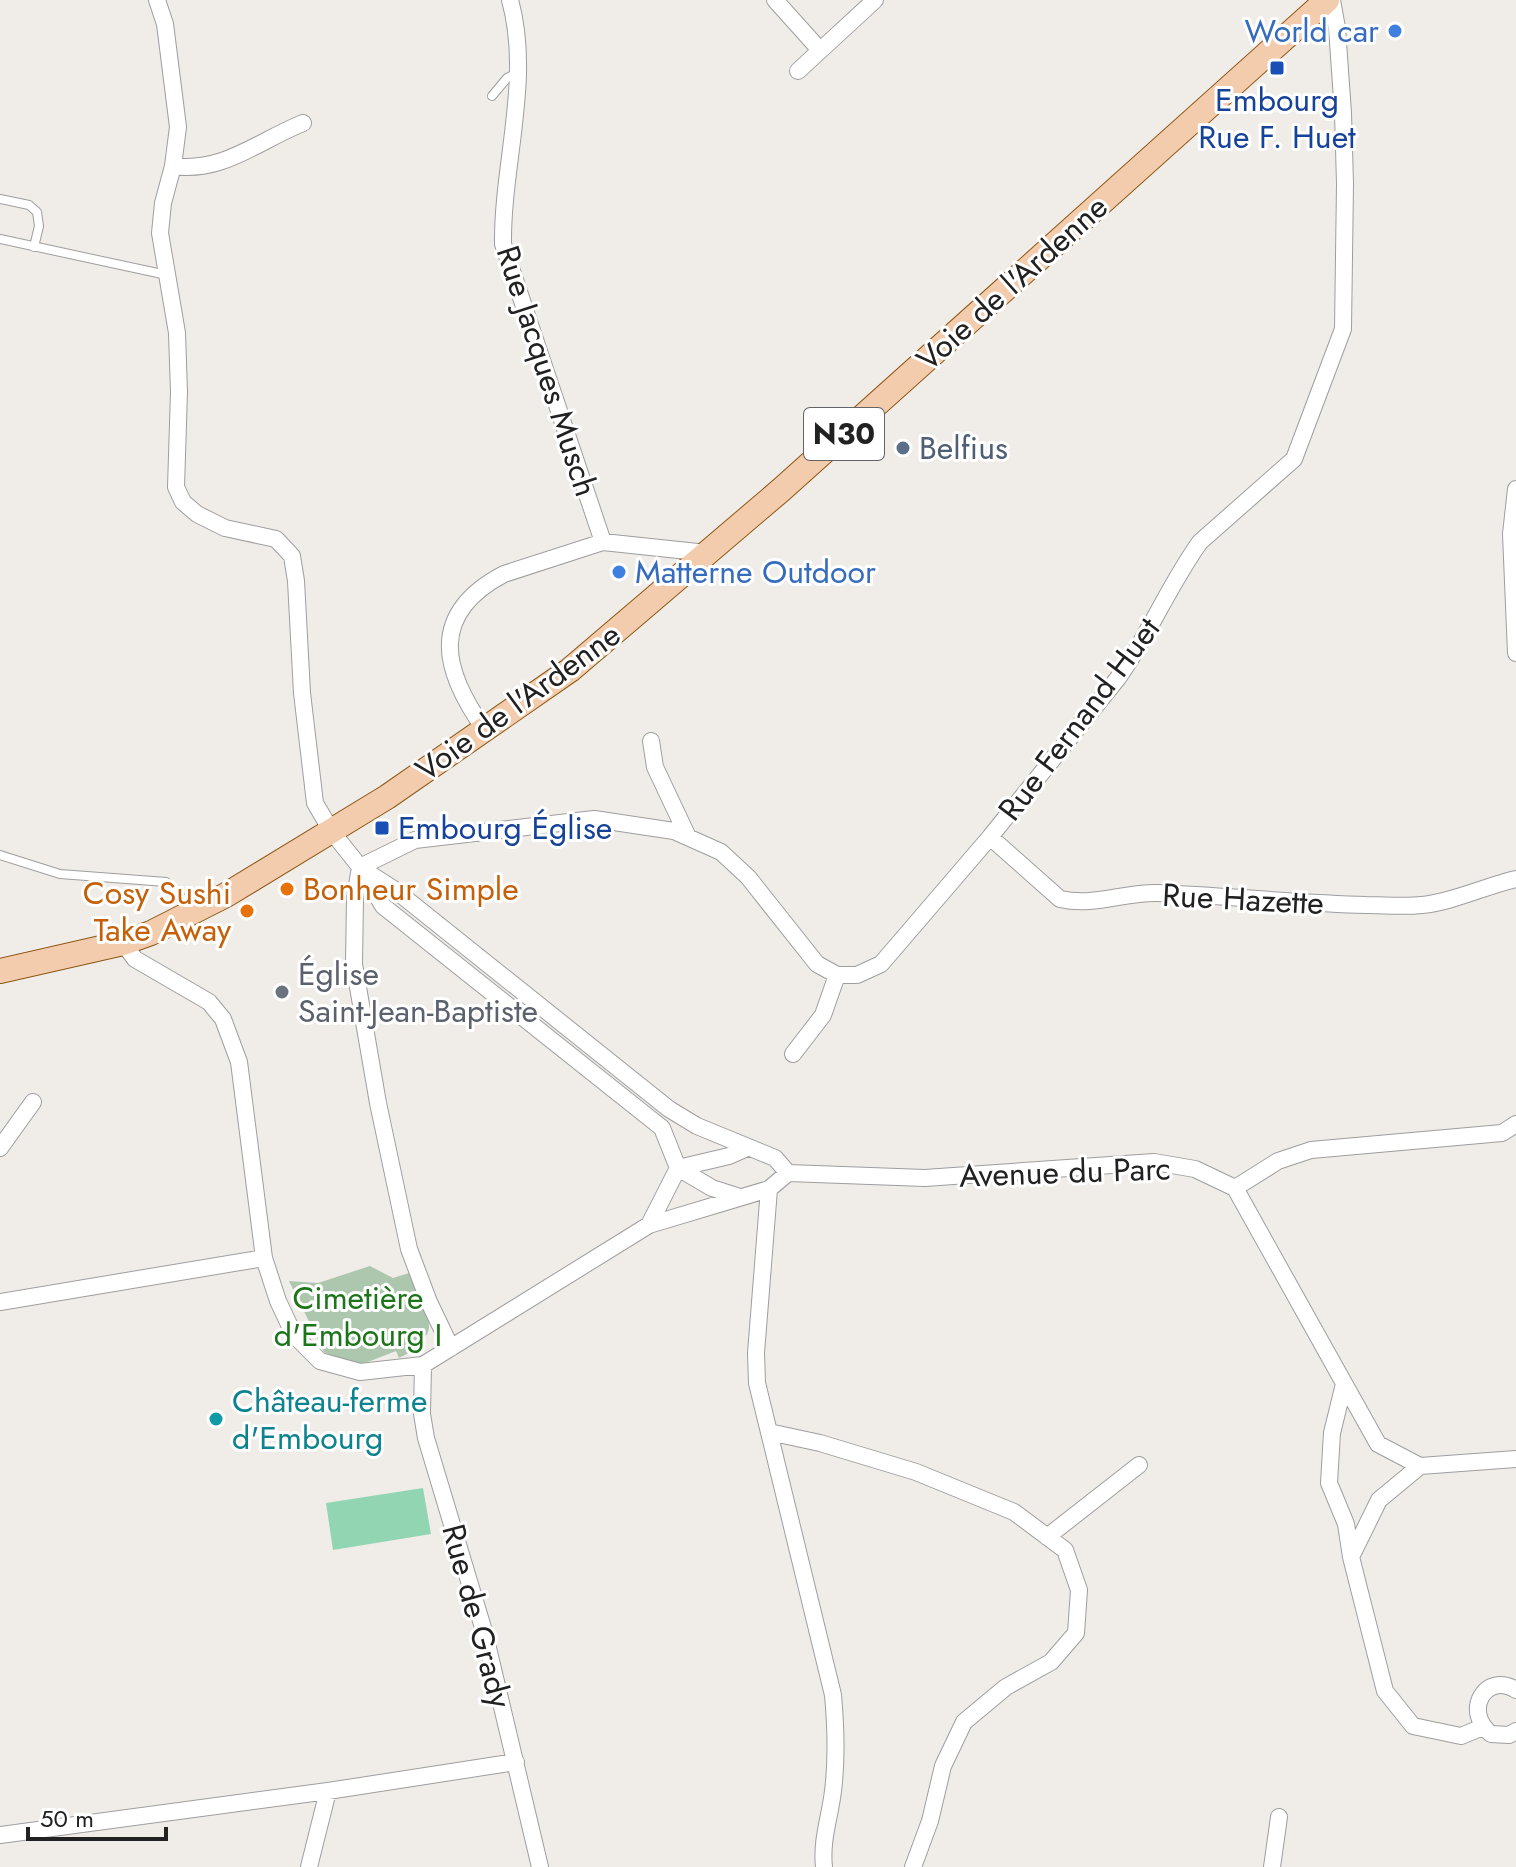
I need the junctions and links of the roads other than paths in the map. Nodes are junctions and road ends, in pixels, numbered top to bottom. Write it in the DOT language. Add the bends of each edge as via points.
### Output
graph roads {
  1 [pos="157,0"];
  2 [pos="510,0"];
  3 [pos="775,0"];
  4 [pos="875,0"];
  5 [pos="1329,0"];
  6 [pos="819,49"];
  7 [pos="798,71"];
  8 [pos="517,73"];
  9 [pos="492,96"];
  10 [pos="303,123"];
  11 [pos="173,166"];
  12 [pos="0,199"];
  13 [pos="0,239"];
  14 [pos="34,247"];
  15 [pos="167,275"];
  16 [pos="1516,489"];
  17 [pos="603,542"];
  18 [pos="707,553"];
  19 [pos="1516,653"];
  20 [pos="485,730"];
  21 [pos="651,741"];
  22 [pos="332,832"];
  23 [pos="688,837"];
  24 [pos="990,837"];
  25 [pos="0,855"];
  26 [pos="360,867"];
  27 [pos="1516,879"];
  28 [pos="194,911"];
  29 [pos="123,943"];
  30 [pos="0,971"];
  31 [pos="837,975"];
  32 [pos="793,1054"];
  33 [pos="33,1102"];
  34 [pos="1516,1124"];
  35 [pos="0,1148"];
  36 [pos="747,1148"];
  37 [pos="678,1168"];
  38 [pos="788,1173"];
  39 [pos="1235,1188"];
  40 [pos="769,1189"];
  41 [pos="740,1197"];
  42 [pos="649,1225"];
  43 [pos="264,1258"];
  44 [pos="0,1302"];
  45 [pos="451,1348"];
  46 [pos="423,1365"];
  47 [pos="1344,1384"];
  48 [pos="769,1432"];
  49 [pos="1516,1459"];
  50 [pos="1139,1465"];
  51 [pos="1420,1466"];
  52 [pos="1047,1537"];
  53 [pos="1351,1557"];
  54 [pos="1516,1690"];
  55 [pos="1483,1727"];
  56 [pos="1516,1731"];
  57 [pos="516,1762"];
  58 [pos="328,1791"];
  59 [pos="1279,1817"];
  60 [pos="0,1835"];
  61 [pos="309,1867"];
  62 [pos="540,1867"];
  63 [pos="824,1867"];
  64 [pos="913,1867"];
  65 [pos="1272,1867"];
  1 -- 11 [label="street" via="178,127"];
  2 -- 8 [label="street, Rue Jacques Musch" via="519,41"];
  3 -- 6 [label="street"];
  4 -- 6 [label="street"];
  5 -- 18 [label="main road, Voie de l'Ardenne / N30"];
  5 -- 24 [label="street, Rue Fernand Huet" via="1336,19 1344,127 1343,329 1294,459 1200,542 1135,654"];
  6 -- 7 [label="street"];
  8 -- 9 [label="lane"];
  8 -- 17 [label="street, Rue Jacques Musch" via="503,244"];
  10 -- 11 [label="street" via="214,165"];
  11 -- 15 [label="street" via="160,233"];
  12 -- 14 [label="lane" via="37,212"];
  13 -- 14 [label="lane"];
  14 -- 15 [label="lane"];
  15 -- 22 [label="street" via="177,333 176,487 197,514 225,528 276,539 292,556 313,791"];
  16 -- 19 [label="street" via="1511,534"];
  17 -- 18 [label="street"];
  17 -- 20 [label="street" via="504,574 459,612 448,641 452,668 467,705"];
  18 -- 20 [label="main road, Voie de l'Ardenne / N30" via="570,670"];
  20 -- 22 [label="main road, Voie de l'Ardenne / N30"];
  21 -- 23 [label="street" via="655,767"];
  22 -- 26 [label="street"];
  22 -- 28 [label="main road, Voie de l'Ardenne / N30"];
  23 -- 26 [label="street" via="594,819 415,840"];
  23 -- 31 [label="street" via="721,852 748,877 817,964"];
  24 -- 27 [label="street, Rue Hazette" via="1060,899 1073,902 1153,893 1421,905"];
  24 -- 31 [label="street, Rue Fernand Huet" via="881,964 857,975"];
  25 -- 28 [label="lane" via="60,874 166,882"];
  26 -- 36 [label="street" via="669,1109"];
  26 -- 37 [label="street" via="383,906 662,1128"];
  26 -- 45 [label="street" via="354,964 378,1103 409,1249"];
  28 -- 29 [label="main road, Voie de l'Ardenne / N30"];
  29 -- 30 [label="main road, Voie de l'Ardenne / N30"];
  29 -- 43 [label="street" via="135,959 209,1002 223,1019 239,1062"];
  31 -- 32 [label="street" via="823,1015"];
  33 -- 35 [label="street"];
  34 -- 39 [label="street" via="1502,1133 1311,1150 1278,1161"];
  36 -- 37 [label="street"];
  36 -- 38 [label="street" via="775,1158"];
  37 -- 41 [label="street"];
  37 -- 42 [label="street"];
  38 -- 39 [label="street, Avenue du Parc" via="925,1178 1154,1162 1195,1169"];
  38 -- 40 [label="street"];
  39 -- 47 [label="street"];
  40 -- 41 [label="street"];
  40 -- 48 [label="street" via="756,1353"];
  41 -- 42 [label="street"];
  42 -- 45 [label="street"];
  43 -- 44 [label="street"];
  43 -- 46 [label="street" via="294,1335 320,1361 360,1372"];
  45 -- 46 [label="street"];
  46 -- 57 [label="street, Rue de Grady" via="426,1438 484,1631"];
  47 -- 51 [label="street" via="1378,1444"];
  47 -- 53 [label="street" via="1332,1433 1329,1483 1346,1524"];
  48 -- 52 [label="street" via="916,1472 1014,1512"];
  48 -- 63 [label="street" via="833,1695 836,1773 821,1848"];
  49 -- 51 [label="street"];
  50 -- 52 [label="street"];
  51 -- 53 [label="street" via="1379,1500"];
  52 -- 64 [label="street" via="1065,1550 1079,1590 1076,1633 1051,1662 1006,1687 964,1722 943,1766"];
  53 -- 55 [label="street" via="1385,1691 1398,1709 1413,1726 1461,1736"];
  54 -- 55 [label="street" via="1498,1685 1484,1692 1477,1709"];
  55 -- 56 [label="street" via="1500,1736"];
  57 -- 58 [label="street"];
  57 -- 62 [label="street, Rue de Grady"];
  58 -- 60 [label="street"];
  58 -- 61 [label="street"];
  59 -- 65 [label="street"];
}
